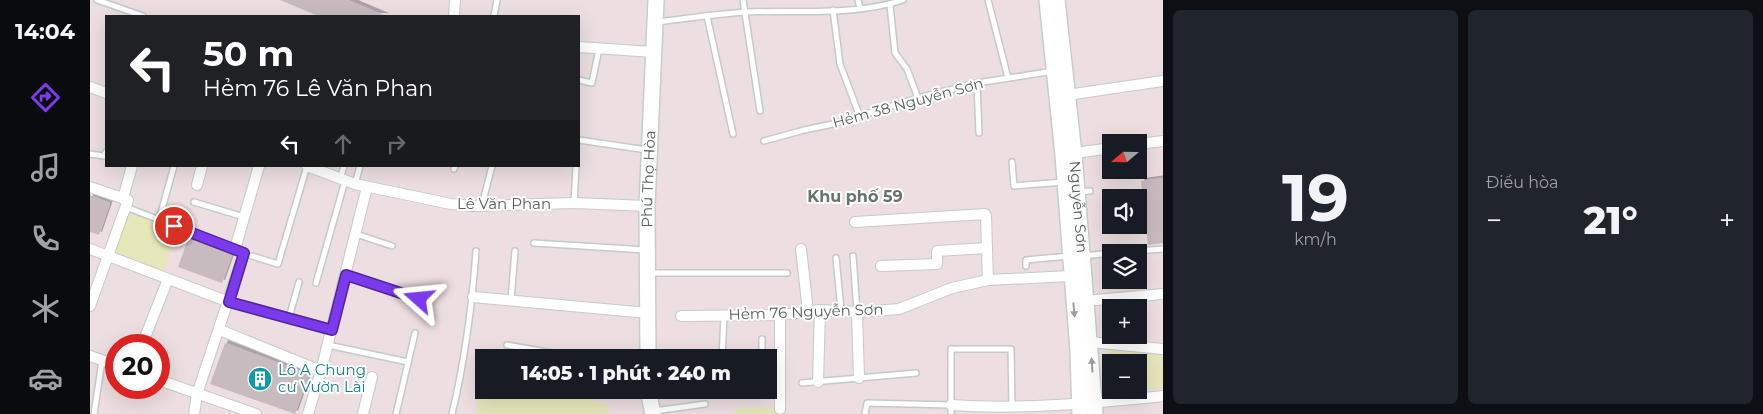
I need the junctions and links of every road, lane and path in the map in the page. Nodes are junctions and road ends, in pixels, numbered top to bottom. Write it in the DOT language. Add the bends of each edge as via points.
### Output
graph roads {
  1 [pos="98,0"];
  2 [pos="455,0"];
  3 [pos="497,0"];
  4 [pos="656,0"];
  5 [pos="743,0"];
  6 [pos="858,0"];
  7 [pos="903,0"];
  8 [pos="988,0"];
  9 [pos="1047,0"];
  10 [pos="1057,0"];
  11 [pos="890,5"];
  12 [pos="860,8"];
  13 [pos="833,10"];
  14 [pos="745,12"];
  15 [pos="140,15"];
  16 [pos="454,15"];
  17 [pos="494,15"];
  18 [pos="707,16"];
  19 [pos="655,22"];
  20 [pos="580,47"];
  21 [pos="599,49"];
  22 [pos="653,52"];
  23 [pos="1054,71"];
  24 [pos="1008,78"];
  25 [pos="580,80"];
  26 [pos="1163,81"];
  27 [pos="977,83"];
  28 [pos="90,87"];
  29 [pos="105,93"];
  30 [pos="1067,95"];
  31 [pos="918,98"];
  32 [pos="760,111"];
  33 [pos="860,117"];
  34 [pos="979,133"];
  35 [pos="733,134"];
  36 [pos="580,140"];
  37 [pos="764,141"];
  38 [pos="1163,141"];
  39 [pos="1148,143"];
  40 [pos="1102,149"];
  41 [pos="649,150"];
  42 [pos="90,154"];
  43 [pos="105,154"];
  44 [pos="1068,154"];
  45 [pos="1012,162"];
  46 [pos="132,167"];
  47 [pos="174,167"];
  48 [pos="202,167"];
  49 [pos="259,167"];
  50 [pos="307,167"];
  51 [pos="310,167"];
  52 [pos="344,167"];
  53 [pos="359,167"];
  54 [pos="492,167"];
  55 [pos="576,167"];
  56 [pos="347,181"];
  57 [pos="197,185"];
  58 [pos="90,187"];
  59 [pos="368,187"];
  60 [pos="1077,188"];
  61 [pos="194,202"];
  62 [pos="124,203"];
  63 [pos="574,203"];
  64 [pos="482,206"];
  65 [pos="647,206"];
  66 [pos="244,217"];
  67 [pos="159,220"];
  68 [pos="855,222"];
  69 [pos="356,234"];
  70 [pos="534,243"];
  71 [pos="392,246"];
  72 [pos="987,248"];
  73 [pos="90,249"];
  74 [pos="801,249"];
  75 [pos="1163,249"];
  76 [pos="647,250"];
  77 [pos="1147,250"];
  78 [pos="476,251"];
  79 [pos="515,251"];
  80 [pos="244,253"];
  81 [pos="1102,255"];
  82 [pos="108,256"];
  83 [pos="853,256"];
  84 [pos="1076,256"];
  85 [pos="836,258"];
  86 [pos="881,266"];
  87 [pos="1026,266"];
  88 [pos="787,273"];
  89 [pos="647,274"];
  90 [pos="346,275"];
  91 [pos="1071,276"];
  92 [pos="168,279"];
  93 [pos="988,280"];
  94 [pos="299,282"];
  95 [pos="316,283"];
  96 [pos="1163,294"];
  97 [pos="473,297"];
  98 [pos="419,299"];
  99 [pos="511,301"];
  100 [pos="1085,301"];
  101 [pos="229,302"];
  102 [pos="90,306"];
  103 [pos="820,310"];
  104 [pos="841,310"];
  105 [pos="808,312"];
  106 [pos="857,312"];
  107 [pos="648,313"];
  108 [pos="720,315"];
  109 [pos="780,315"];
  110 [pos="681,316"];
  111 [pos="288,318"];
  112 [pos="220,330"];
  113 [pos="332,330"];
  114 [pos="415,333"];
  115 [pos="146,334"];
  116 [pos="762,339"];
  117 [pos="1090,342"];
  118 [pos="328,345"];
  119 [pos="507,345"];
  120 [pos="530,349"];
  121 [pos="648,349"];
  122 [pos="722,349"];
  123 [pos="762,349"];
  124 [pos="1163,349"];
  125 [pos="90,356"];
  126 [pos="102,360"];
  127 [pos="105,361"];
  128 [pos="408,362"];
  129 [pos="322,371"];
  130 [pos="916,373"];
  131 [pos="372,377"];
  132 [pos="780,378"];
  133 [pos="859,378"];
  134 [pos="818,382"];
  135 [pos="802,383"];
  136 [pos="170,384"];
  137 [pos="197,394"];
  138 [pos="1163,396"];
  139 [pos="650,399"];
  140 [pos="705,404"];
  141 [pos="1012,407"];
  142 [pos="780,409"];
  143 [pos="1088,409"];
  144 [pos="951,410"];
  145 [pos="1024,410"];
  146 [pos="992,411"];
  147 [pos="652,413"];
  148 [pos="94,414"];
  149 [pos="194,414"];
  150 [pos="256,414"];
  151 [pos="308,414"];
  152 [pos="363,414"];
  153 [pos="396,414"];
  154 [pos="452,414"];
  155 [pos="865,414"];
  1 -- 15 [label="lane"];
  2 -- 16 [label="street"];
  3 -- 17 [label="lane"];
  4 -- 19 [label="street, Phú Thọ Hòa"];
  5 -- 14 [label="lane"];
  6 -- 12 [label="lane"];
  7 -- 11 [label="lane"];
  8 -- 24 [label="lane"];
  9 -- 23 [label="street, Nguyễn Sơn"];
  10 -- 30 [label="street, Nguyễn Sơn"];
  11 -- 12 [label="lane"];
  11 -- 31 [label="lane" via="895,52 907,69"];
  12 -- 13 [label="lane"];
  13 -- 14 [label="lane"];
  13 -- 33 [label="lane" via="840,64"];
  14 -- 18 [label="lane"];
  14 -- 32 [label="lane"];
  18 -- 19 [label="lane"];
  18 -- 35 [label="lane"];
  19 -- 22 [label="street, Phú Thọ Hòa"];
  20 -- 21 [label="street"];
  21 -- 22 [label="street"];
  21 -- 25 [label="lane" via="592,83"];
  22 -- 41 [label="street, Phú Thọ Hòa"];
  23 -- 24 [label="lane, Hẻm 38 Nguyễn Sơn"];
  23 -- 44 [label="street, Nguyễn Sơn"];
  24 -- 27 [label="lane, Hẻm 38 Nguyễn Sơn"];
  26 -- 30 [label="street"];
  27 -- 31 [label="lane, Hẻm 38 Nguyễn Sơn"];
  27 -- 34 [label="lane"];
  28 -- 29 [label="street"];
  30 -- 44 [label="street, Nguyễn Sơn"];
  31 -- 33 [label="lane, Hẻm 38 Nguyễn Sơn"];
  33 -- 37 [label="lane, Hẻm 38 Nguyễn Sơn"];
  36 -- 41 [label="lane"];
  38 -- 39 [label="street"];
  40 -- 44 [label="street"];
  41 -- 65 [label="street, Phú Thọ Hòa"];
  42 -- 43 [label="lane"];
  44 -- 60 [label="street, Nguyễn Sơn"];
  45 -- 60 [label="lane" via="1014,186"];
  46 -- 62 [label="street"];
  47 -- 67 [label="lane"];
  48 -- 57 [label="street"];
  49 -- 66 [label="street"];
  50 -- 80 [label="lane" via="278,264"];
  51 -- 56 [label="street, Lê Văn Phan"];
  52 -- 56 [label="lane"];
  53 -- 56 [label="lane"];
  54 -- 64 [label="lane"];
  55 -- 63 [label="lane"];
  56 -- 59 [label="street, Lê Văn Phan"];
  56 -- 95 [label="lane"];
  58 -- 62 [label="street"];
  59 -- 64 [label="street, Lê Văn Phan" via="451,204"];
  59 -- 69 [label="street"];
  60 -- 84 [label="street, Nguyễn Sơn"];
  61 -- 66 [label="lane"];
  62 -- 67 [label="lane"];
  62 -- 82 [label="street"];
  63 -- 64 [label="street, Lê Văn Phan"];
  63 -- 65 [label="street, Lê Văn Phan"];
  65 -- 76 [label="street, Phú Thọ Hòa"];
  66 -- 80 [label="street"];
  67 -- 80 [label="lane"];
  68 -- 72 [label="street" via="985,214"];
  69 -- 71 [label="lane"];
  69 -- 90 [label="street"];
  70 -- 76 [label="lane"];
  72 -- 86 [label="street" via="937,251 937,264"];
  72 -- 93 [label="street"];
  73 -- 82 [label="street"];
  74 -- 105 [label="street"];
  75 -- 77 [label="lane"];
  76 -- 89 [label="street, Phú Thọ Hòa"];
  78 -- 97 [label="lane"];
  79 -- 99 [label="lane"];
  80 -- 101 [label="street"];
  81 -- 84 [label="lane"];
  82 -- 92 [label="street"];
  82 -- 102 [label="street"];
  83 -- 106 [label="lane"];
  84 -- 87 [label="lane" via="1026,260"];
  84 -- 91 [label="street, Nguyễn Sơn"];
  84 -- 100 [label="street, Nguyễn Sơn"];
  85 -- 104 [label="lane"];
  88 -- 89 [label="lane"];
  89 -- 107 [label="street, Phú Thọ Hòa"];
  90 -- 98 [label="lane"];
  90 -- 113 [label="street"];
  91 -- 93 [label="street, Hẻm 76 Nguyễn Sơn"];
  91 -- 143 [label="street, Nguyễn Sơn, one-way"];
  92 -- 101 [label="street"];
  92 -- 115 [label="street"];
  93 -- 106 [label="street, Hẻm 76 Nguyễn Sơn" via="952,288 899,309"];
  94 -- 111 [label="lane"];
  96 -- 100 [label="street"];
  97 -- 99 [label="street"];
  97 -- 154 [label="lane"];
  99 -- 107 [label="street"];
  100 -- 117 [label="street, Nguyễn Sơn"];
  101 -- 111 [label="street"];
  101 -- 112 [label="street"];
  103 -- 104 [label="street, Hẻm 76 Nguyễn Sơn"];
  103 -- 105 [label="street, Hẻm 76 Nguyễn Sơn"];
  103 -- 134 [label="street"];
  104 -- 106 [label="street, Hẻm 76 Nguyễn Sơn"];
  105 -- 109 [label="street, Hẻm 76 Nguyễn Sơn"];
  106 -- 133 [label="street"];
  107 -- 121 [label="street, Phú Thọ Hòa"];
  108 -- 109 [label="street, Hẻm 76 Nguyễn Sơn"];
  108 -- 110 [label="street, Hẻm 76 Nguyễn Sơn"];
  108 -- 122 [label="lane"];
  109 -- 132 [label="street"];
  111 -- 113 [label="street"];
  112 -- 129 [label="street"];
  112 -- 137 [label="street"];
  113 -- 118 [label="street"];
  114 -- 128 [label="lane"];
  116 -- 123 [label="lane"];
  117 -- 124 [label="street"];
  143 -- 117 [label="street, Nguyễn Sơn, one-way"];
  118 -- 128 [label="lane"];
  118 -- 129 [label="street"];
  119 -- 120 [label="lane"];
  125 -- 126 [label="street"];
  126 -- 127 [label="street"];
  126 -- 148 [label="lane"];
  128 -- 153 [label="lane"];
  129 -- 151 [label="street"];
  130 -- 133 [label="lane"];
  131 -- 152 [label="street"];
  132 -- 142 [label="street"];
  133 -- 134 [label="lane"];
  134 -- 135 [label="lane"];
  136 -- 137 [label="street"];
  137 -- 149 [label="street"];
  137 -- 150 [label="street"];
  138 -- 143 [label="street"];
  139 -- 147 [label="street"];
  140 -- 147 [label="lane"];
  141 -- 144 [label="lane" via="1011,349 951,349"];
  141 -- 145 [label="street"];
  141 -- 146 [label="street"];
  143 -- 145 [label="street"];
  144 -- 146 [label="street"];
  144 -- 155 [label="lane" via="867,403"];
}
